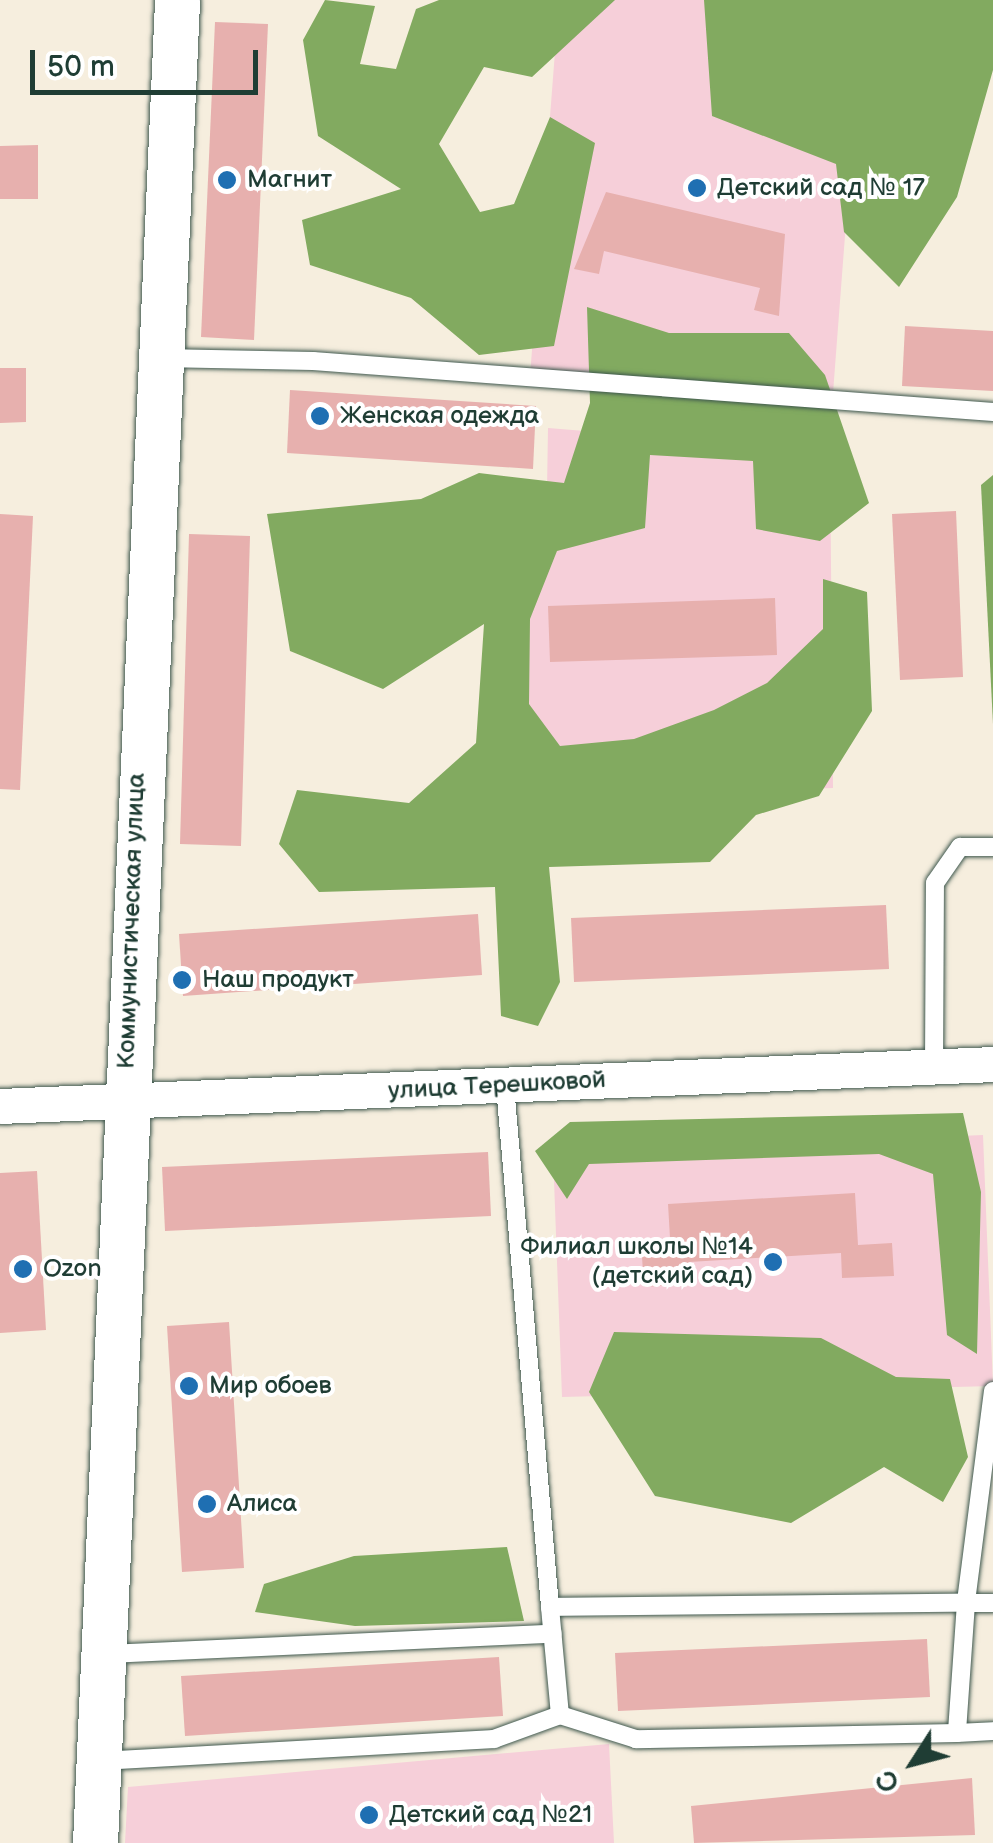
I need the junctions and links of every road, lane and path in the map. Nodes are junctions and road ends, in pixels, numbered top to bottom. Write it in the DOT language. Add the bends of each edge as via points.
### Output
graph roads {
  1 [pos="176,0"];
  2 [pos="157,358"];
  3 [pos="993,412"];
  4 [pos="993,846"];
  5 [pos="993,1064"];
  6 [pos="934,1067"];
  7 [pos="993,1083"];
  8 [pos="505,1086"];
  9 [pos="124,1102"];
  10 [pos="0,1106"];
  11 [pos="993,1390"];
  12 [pos="993,1602"];
  13 [pos="966,1603"];
  14 [pos="550,1607"];
  15 [pos="553,1634"];
  16 [pos="101,1654"];
  17 [pos="560,1715"];
  18 [pos="993,1731"];
  19 [pos="958,1733"];
  20 [pos="97,1762"];
  21 [pos="95,1843"];
  1 -- 2 [label="street, Коммунистическая улица"];
  2 -- 3 [label="lane" via="313,361"];
  2 -- 9 [label="street, Коммунистическая улица"];
  4 -- 6 [label="lane" via="960,847 935,883"];
  5 -- 6 [label="street, улица Терешковой"];
  5 -- 7 [label="lane"];
  6 -- 8 [label="street, улица Терешковой"];
  8 -- 9 [label="street, улица Терешковой"];
  8 -- 14 [label="lane"];
  9 -- 10 [label="street, улица Терешковой"];
  9 -- 16 [label="street, Коммунистическая улица"];
  11 -- 13 [label="lane"];
  12 -- 13 [label="lane"];
  13 -- 14 [label="lane"];
  13 -- 19 [label="lane"];
  14 -- 15 [label="lane"];
  15 -- 16 [label="lane"];
  15 -- 17 [label="lane"];
  16 -- 20 [label="street, Коммунистическая улица"];
  17 -- 19 [label="lane" via="636,1739"];
  17 -- 20 [label="lane" via="494,1739"];
  18 -- 19 [label="lane"];
  20 -- 21 [label="street, Коммунистическая улица"];
}
